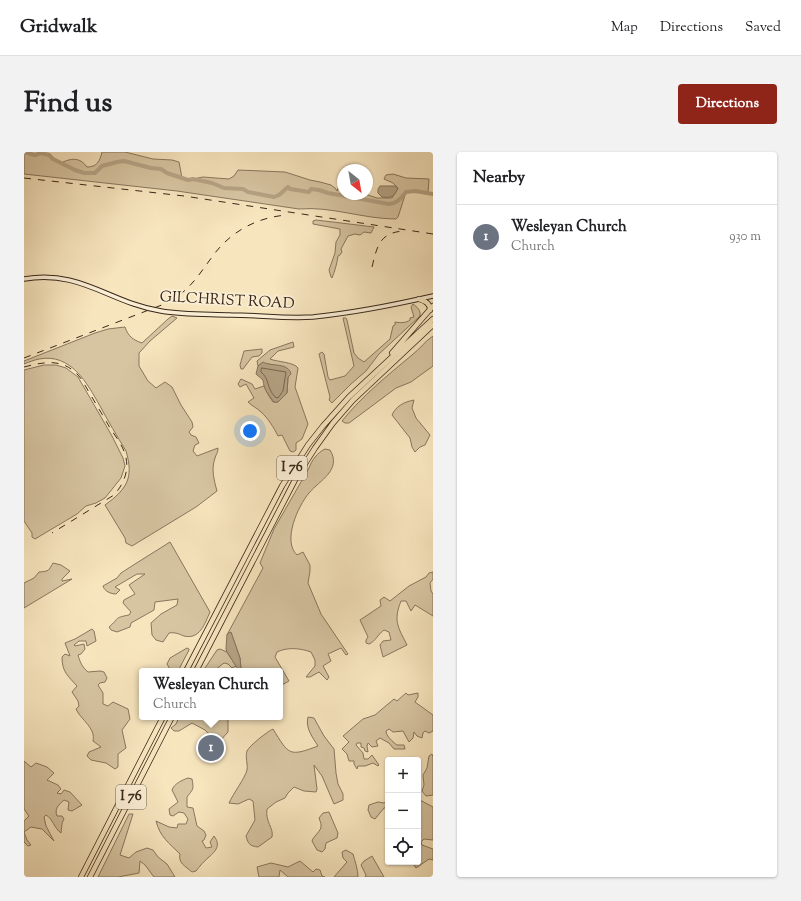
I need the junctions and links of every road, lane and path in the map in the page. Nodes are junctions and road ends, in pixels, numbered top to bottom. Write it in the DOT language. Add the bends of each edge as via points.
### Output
graph roads {
  1 [pos="24,279"];
  2 [pos="433,296"];
  3 [pos="419,299"];
  4 [pos="431,308"];
  5 [pos="433,319"];
  6 [pos="433,326"];
  7 [pos="378,369"];
  8 [pos="188,668"];
  9 [pos="198,668"];
  10 [pos="161,720"];
  11 [pos="170,720"];
  12 [pos="81,877"];
  13 [pos="90,877"];
  1 -- 3 [label="main road, GILCHRIST ROAD" via="68,279 138,306 167,312 312,317"];
  2 -- 3 [label="main road, GILCHRIST ROAD"];
  3 -- 4 [label="highway" via="427,302"];
  4 -- 7 [label="highway"];
  5 -- 7 [label="highway, I 76"];
  6 -- 9 [label="highway, I 76" via="353,400 315,448 288,492"];
  7 -- 8 [label="highway, I 76" via="337,409 293,468"];
  10 -- 12 [label="highway, I 76"];
  11 -- 13 [label="highway, I 76"];
}
